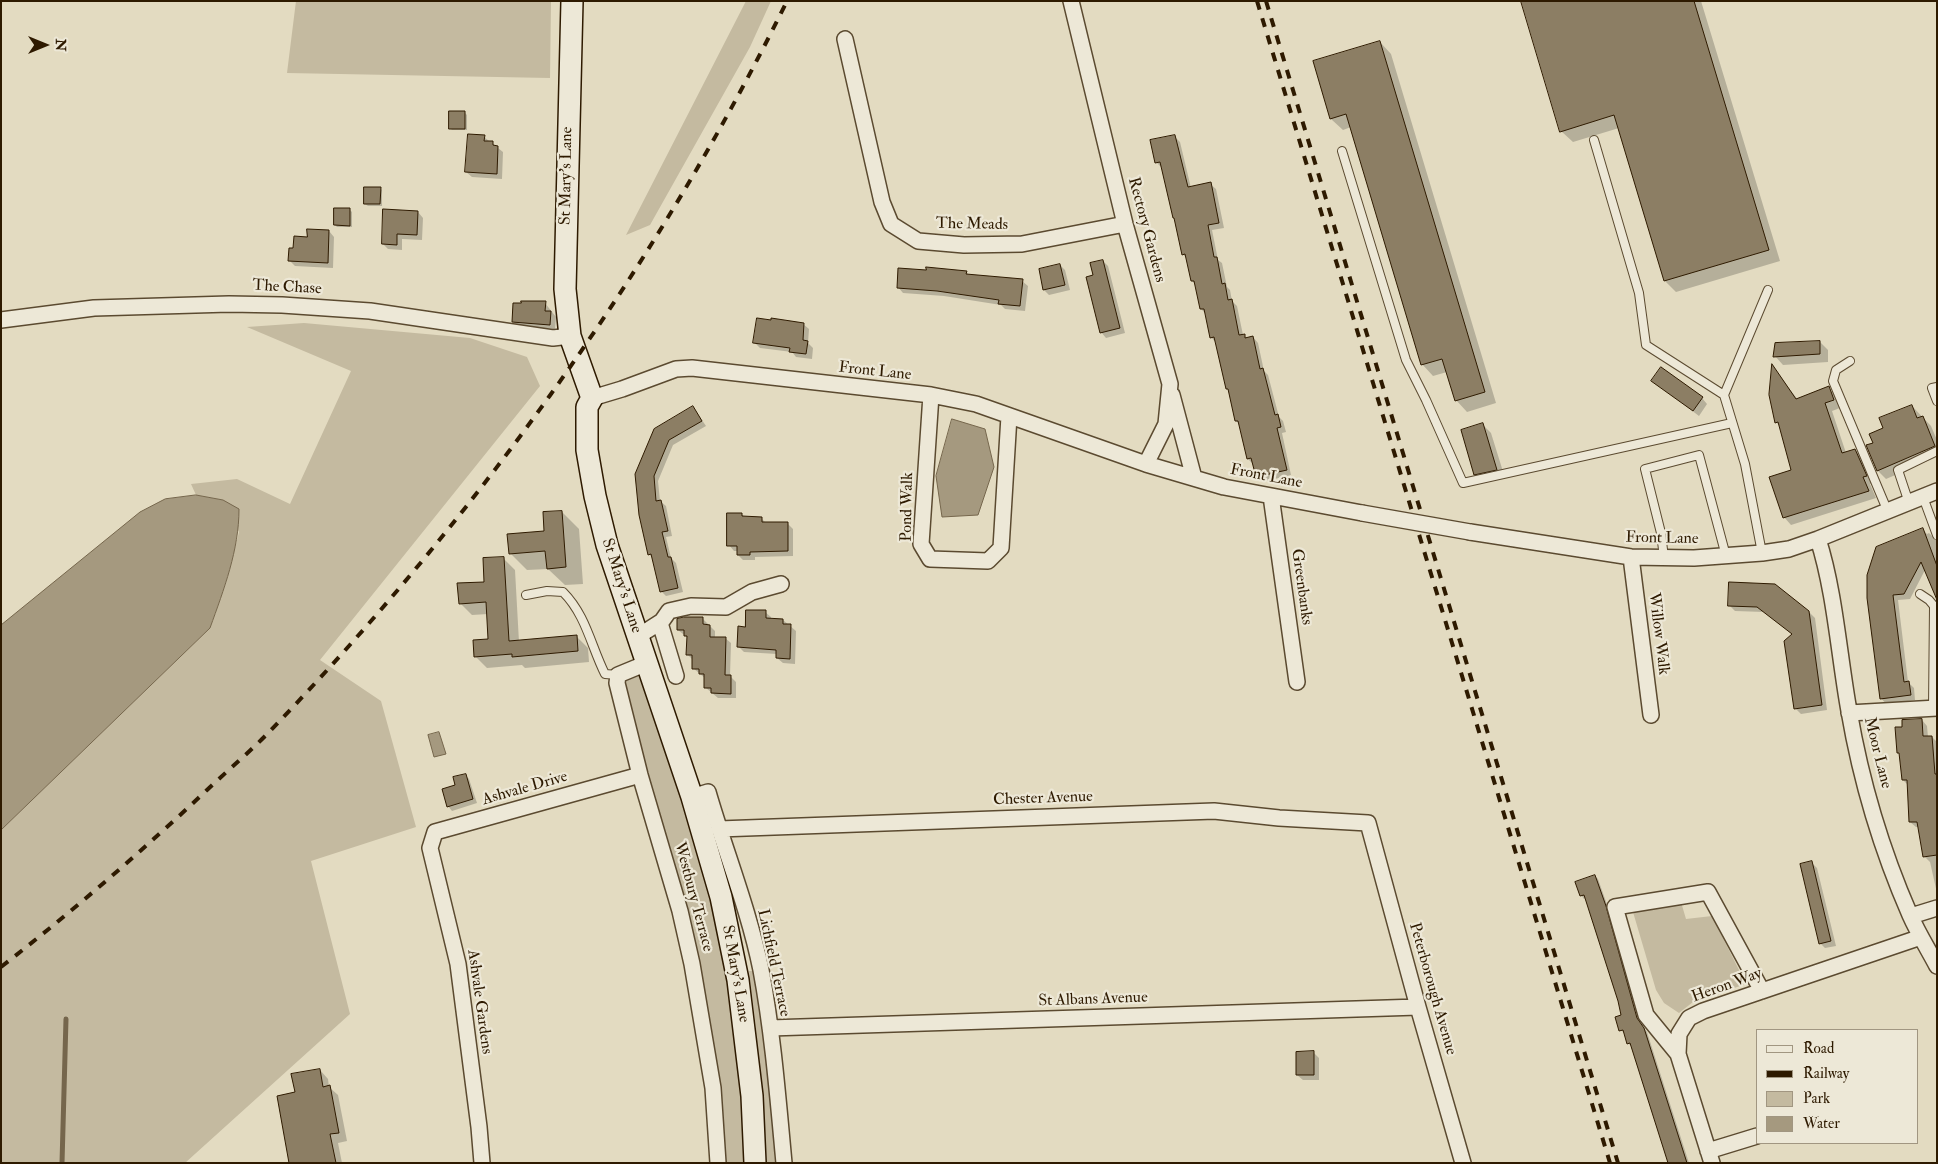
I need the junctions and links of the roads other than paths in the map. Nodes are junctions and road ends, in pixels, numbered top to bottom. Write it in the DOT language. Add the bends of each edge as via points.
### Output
graph roads {
  1 [pos="572,1"];
  2 [pos="1071,1"];
  3 [pos="845,39"];
  4 [pos="1594,140"];
  5 [pos="1342,151"];
  6 [pos="1125,224"];
  7 [pos="1768,290"];
  8 [pos="1,320"];
  9 [pos="570,336"];
  10 [pos="1850,361"];
  11 [pos="1170,384"];
  12 [pos="1937,387"];
  13 [pos="931,395"];
  14 [pos="1724,396"];
  15 [pos="592,398"];
  16 [pos="1937,401"];
  17 [pos="1009,416"];
  18 [pos="1732,422"];
  19 [pos="1937,451"];
  20 [pos="1146,464"];
  21 [pos="1194,478"];
  22 [pos="1930,494"];
  23 [pos="1271,496"];
  24 [pos="1909,503"];
  25 [pos="1888,512"];
  26 [pos="1937,536"];
  27 [pos="1818,539"];
  28 [pos="1762,554"];
  29 [pos="1726,556"];
  30 [pos="1631,557"];
  31 [pos="1664,558"];
  32 [pos="780,584"];
  33 [pos="1920,594"];
  34 [pos="526,595"];
  35 [pos="660,623"];
  36 [pos="637,637"];
  37 [pos="647,663"];
  38 [pos="618,675"];
  39 [pos="676,676"];
  40 [pos="1297,682"];
  41 [pos="1935,708"];
  42 [pos="1849,713"];
  43 [pos="1651,715"];
  44 [pos="640,775"];
  45 [pos="692,797"];
  46 [pos="1368,823"];
  47 [pos="719,829"];
  48 [pos="430,848"];
  49 [pos="1937,908"];
  50 [pos="1911,916"];
  51 [pos="1922,937"];
  52 [pos="1937,966"];
  53 [pos="1762,991"];
  54 [pos="1418,1007"];
  55 [pos="770,1028"];
  56 [pos="1678,1054"];
  57 [pos="1756,1136"];
  58 [pos="1710,1157"];
  59 [pos="482,1163"];
  60 [pos="718,1163"];
  61 [pos="755,1163"];
  62 [pos="784,1163"];
  63 [pos="1464,1163"];
  1 -- 9 [label="main road, St Mary's Lane" via="565,289"];
  2 -- 6 [label="street, Rectory Gardens"];
  3 -- 6 [label="street, The Meads" via="882,202 891,224 918,241 964,245 1022,244"];
  4 -- 14 [label="lane" via="1639,294 1646,345"];
  5 -- 18 [label="lane" via="1406,360 1463,483"];
  6 -- 11 [label="street, Rectory Gardens"];
  7 -- 14 [label="lane"];
  8 -- 9 [label="street, The Chase" via="94,308 282,305 370,311 553,338"];
  9 -- 15 [label="main road, St Mary's Lane"];
  10 -- 25 [label="lane" via="1836,370 1833,381"];
  11 -- 20 [label="street, Rectory Gardens" via="1166,424"];
  11 -- 21 [label="street"];
  12 -- 16 [label="lane" via="1932,388"];
  13 -- 15 [label="street, Front Lane" via="692,368 676,369"];
  13 -- 17 [label="street, Front Lane" via="976,404"];
  13 -- 17 [label="street, Pond Walk" via="921,544 930,559 988,561 1001,548"];
  14 -- 18 [label="lane"];
  15 -- 36 [label="main road, St Mary's Lane" via="587,407 586,424 595,496"];
  17 -- 20 [label="street, Front Lane"];
  18 -- 28 [label="lane" via="1745,464"];
  19 -- 24 [label="lane" via="1898,470"];
  20 -- 21 [label="street, Front Lane"];
  21 -- 23 [label="street, Front Lane"];
  22 -- 24 [label="street, Front Lane"];
  22 -- 26 [label="lane"];
  23 -- 30 [label="street, Front Lane, bridge"];
  23 -- 40 [label="street, Greenbanks"];
  24 -- 25 [label="street, Front Lane"];
  25 -- 27 [label="street, Front Lane"];
  27 -- 28 [label="street, Front Lane"];
  27 -- 42 [label="street, Moor Lane"];
  28 -- 29 [label="street, Front Lane"];
  29 -- 31 [label="street, Front Lane"];
  29 -- 31 [label="lane" via="1699,455 1645,469"];
  30 -- 31 [label="street, Front Lane"];
  30 -- 43 [label="street, Willow Walk"];
  32 -- 35 [label="street" via="752,592 726,606 690,606 669,611"];
  33 -- 41 [label="lane" via="1934,606"];
  34 -- 38 [label="lane" via="563,592 580,614 605,674"];
  35 -- 36 [label="street"];
  35 -- 39 [label="street"];
  36 -- 37 [label="main road, St Mary's Lane"];
  37 -- 38 [label="street"];
  37 -- 45 [label="main road, St Mary's Lane"];
  38 -- 44 [label="street, Westbury Terrace" via="618,689"];
  41 -- 42 [label="street"];
  42 -- 50 [label="street, Moor Lane" via="1874,813"];
  44 -- 48 [label="street, Ashvale Drive" via="435,832"];
  44 -- 60 [label="street, Westbury Terrace" via="692,964 713,1088"];
  45 -- 47 [label="street, Lichfield Terrace" via="708,792"];
  45 -- 61 [label="main road, St Mary's Lane" via="721,897 738,980 752,1096"];
  46 -- 47 [label="street, Chester Avenue" via="1214,811"];
  46 -- 54 [label="street, Peterborough Avenue"];
  47 -- 55 [label="street, Lichfield Terrace" via="750,928"];
  48 -- 59 [label="street, Ashvale Gardens" via="458,964"];
  49 -- 50 [label="street"];
  50 -- 51 [label="street, Moor Lane"];
  51 -- 52 [label="street, Moor Lane"];
  51 -- 53 [label="street, Heron Way"];
  53 -- 56 [label="street, Heron Way" via="1689,1018 1679,1034"];
  53 -- 56 [label="street" via="1708,892 1615,907 1646,1014"];
  54 -- 55 [label="street, St Albans Avenue"];
  54 -- 63 [label="street, Peterborough Avenue"];
  55 -- 62 [label="street, Lichfield Terrace"];
  56 -- 58 [label="street, Heron Way"];
  57 -- 58 [label="street"];
}
